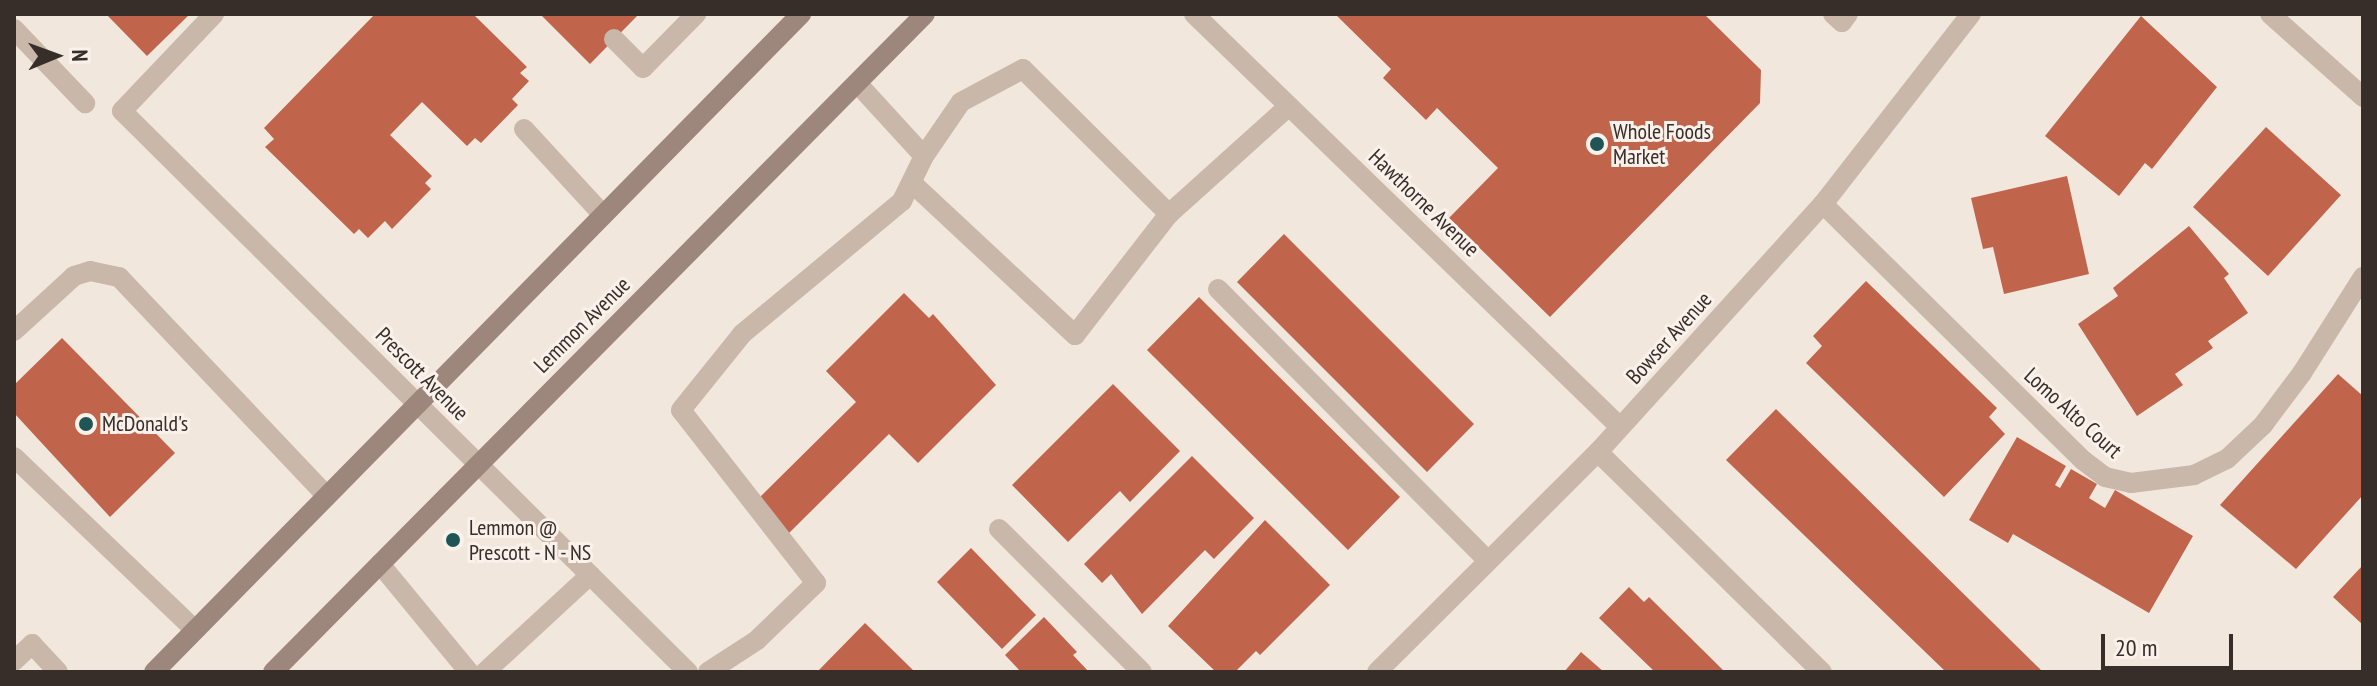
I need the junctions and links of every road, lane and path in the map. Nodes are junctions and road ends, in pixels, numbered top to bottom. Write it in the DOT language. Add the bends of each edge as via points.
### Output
graph roads {
  1 [pos="214,14"];
  2 [pos="696,14"];
  3 [pos="801,14"];
  4 [pos="925,14"];
  5 [pos="1194,14"];
  6 [pos="1833,14"];
  7 [pos="1848,14"];
  8 [pos="1971,14"];
  9 [pos="2270,14"];
  10 [pos="14,29"];
  11 [pos="614,39"];
  12 [pos="857,83"];
  13 [pos="2363,97"];
  14 [pos="85,103"];
  15 [pos="1289,106"];
  16 [pos="524,129"];
  17 [pos="924,156"];
  18 [pos="912,183"];
  19 [pos="1823,204"];
  20 [pos="1169,214"];
  21 [pos="603,215"];
  22 [pos="2363,277"];
  23 [pos="1218,289"];
  24 [pos="14,331"];
  25 [pos="418,404"];
  26 [pos="1620,427"];
  27 [pos="1598,452"];
  28 [pos="14,457"];
  29 [pos="479,465"];
  30 [pos="327,496"];
  31 [pos="999,529"];
  32 [pos="1488,561"];
  33 [pos="380,564"];
  34 [pos="590,575"];
  35 [pos="195,630"];
  36 [pos="14,661"];
  37 [pos="282,669"];
  38 [pos="58,672"];
  39 [pos="154,672"];
  40 [pos="469,672"];
  41 [pos="485,672"];
  42 [pos="688,672"];
  43 [pos="708,672"];
  44 [pos="1142,672"];
  45 [pos="1377,672"];
  46 [pos="1822,672"];
  1 -- 25 [label="street, Prescott Avenue" via="122,111"];
  2 -- 11 [label="street" via="643,68"];
  3 -- 21 [label="main road"];
  4 -- 12 [label="main road, Lemmon Avenue"];
  5 -- 15 [label="street, Hawthorne Avenue"];
  6 -- 7 [label="street" via="1842,22"];
  8 -- 19 [label="street, Bowser Avenue"];
  9 -- 13 [label="street"];
  10 -- 14 [label="street"];
  12 -- 17 [label="street"];
  12 -- 29 [label="main road, Lemmon Avenue"];
  15 -- 20 [label="street"];
  15 -- 26 [label="street, Hawthorne Avenue"];
  16 -- 21 [label="street"];
  17 -- 18 [label="street"];
  17 -- 20 [label="street" via="961,102 1023,69"];
  18 -- 20 [label="street" via="1075,335"];
  18 -- 43 [label="street" via="902,201 742,334 681,410 816,583 757,640"];
  19 -- 22 [label="street, Lomo Alto Court" via="2084,461 2105,477 2131,483 2194,475 2227,459 2286,394"];
  19 -- 26 [label="street, Bowser Avenue"];
  21 -- 25 [label="main road"];
  23 -- 32 [label="street"];
  24 -- 30 [label="street" via="74,276 90,271 119,277"];
  25 -- 29 [label="street, Prescott Avenue"];
  25 -- 30 [label="main road"];
  26 -- 27 [label="street, Bowser Avenue"];
  27 -- 32 [label="street, Bowser Avenue"];
  27 -- 46 [label="street"];
  28 -- 35 [label="street"];
  29 -- 33 [label="main road, Lemmon Avenue"];
  29 -- 34 [label="street, Prescott Avenue"];
  30 -- 35 [label="main road"];
  31 -- 44 [label="street"];
  32 -- 45 [label="street, Bowser Avenue"];
  33 -- 37 [label="main road, Lemmon Avenue"];
  33 -- 40 [label="street"];
  34 -- 41 [label="street"];
  34 -- 42 [label="street, Prescott Avenue"];
  35 -- 39 [label="main road"];
  36 -- 38 [label="street" via="32,644"];
}
